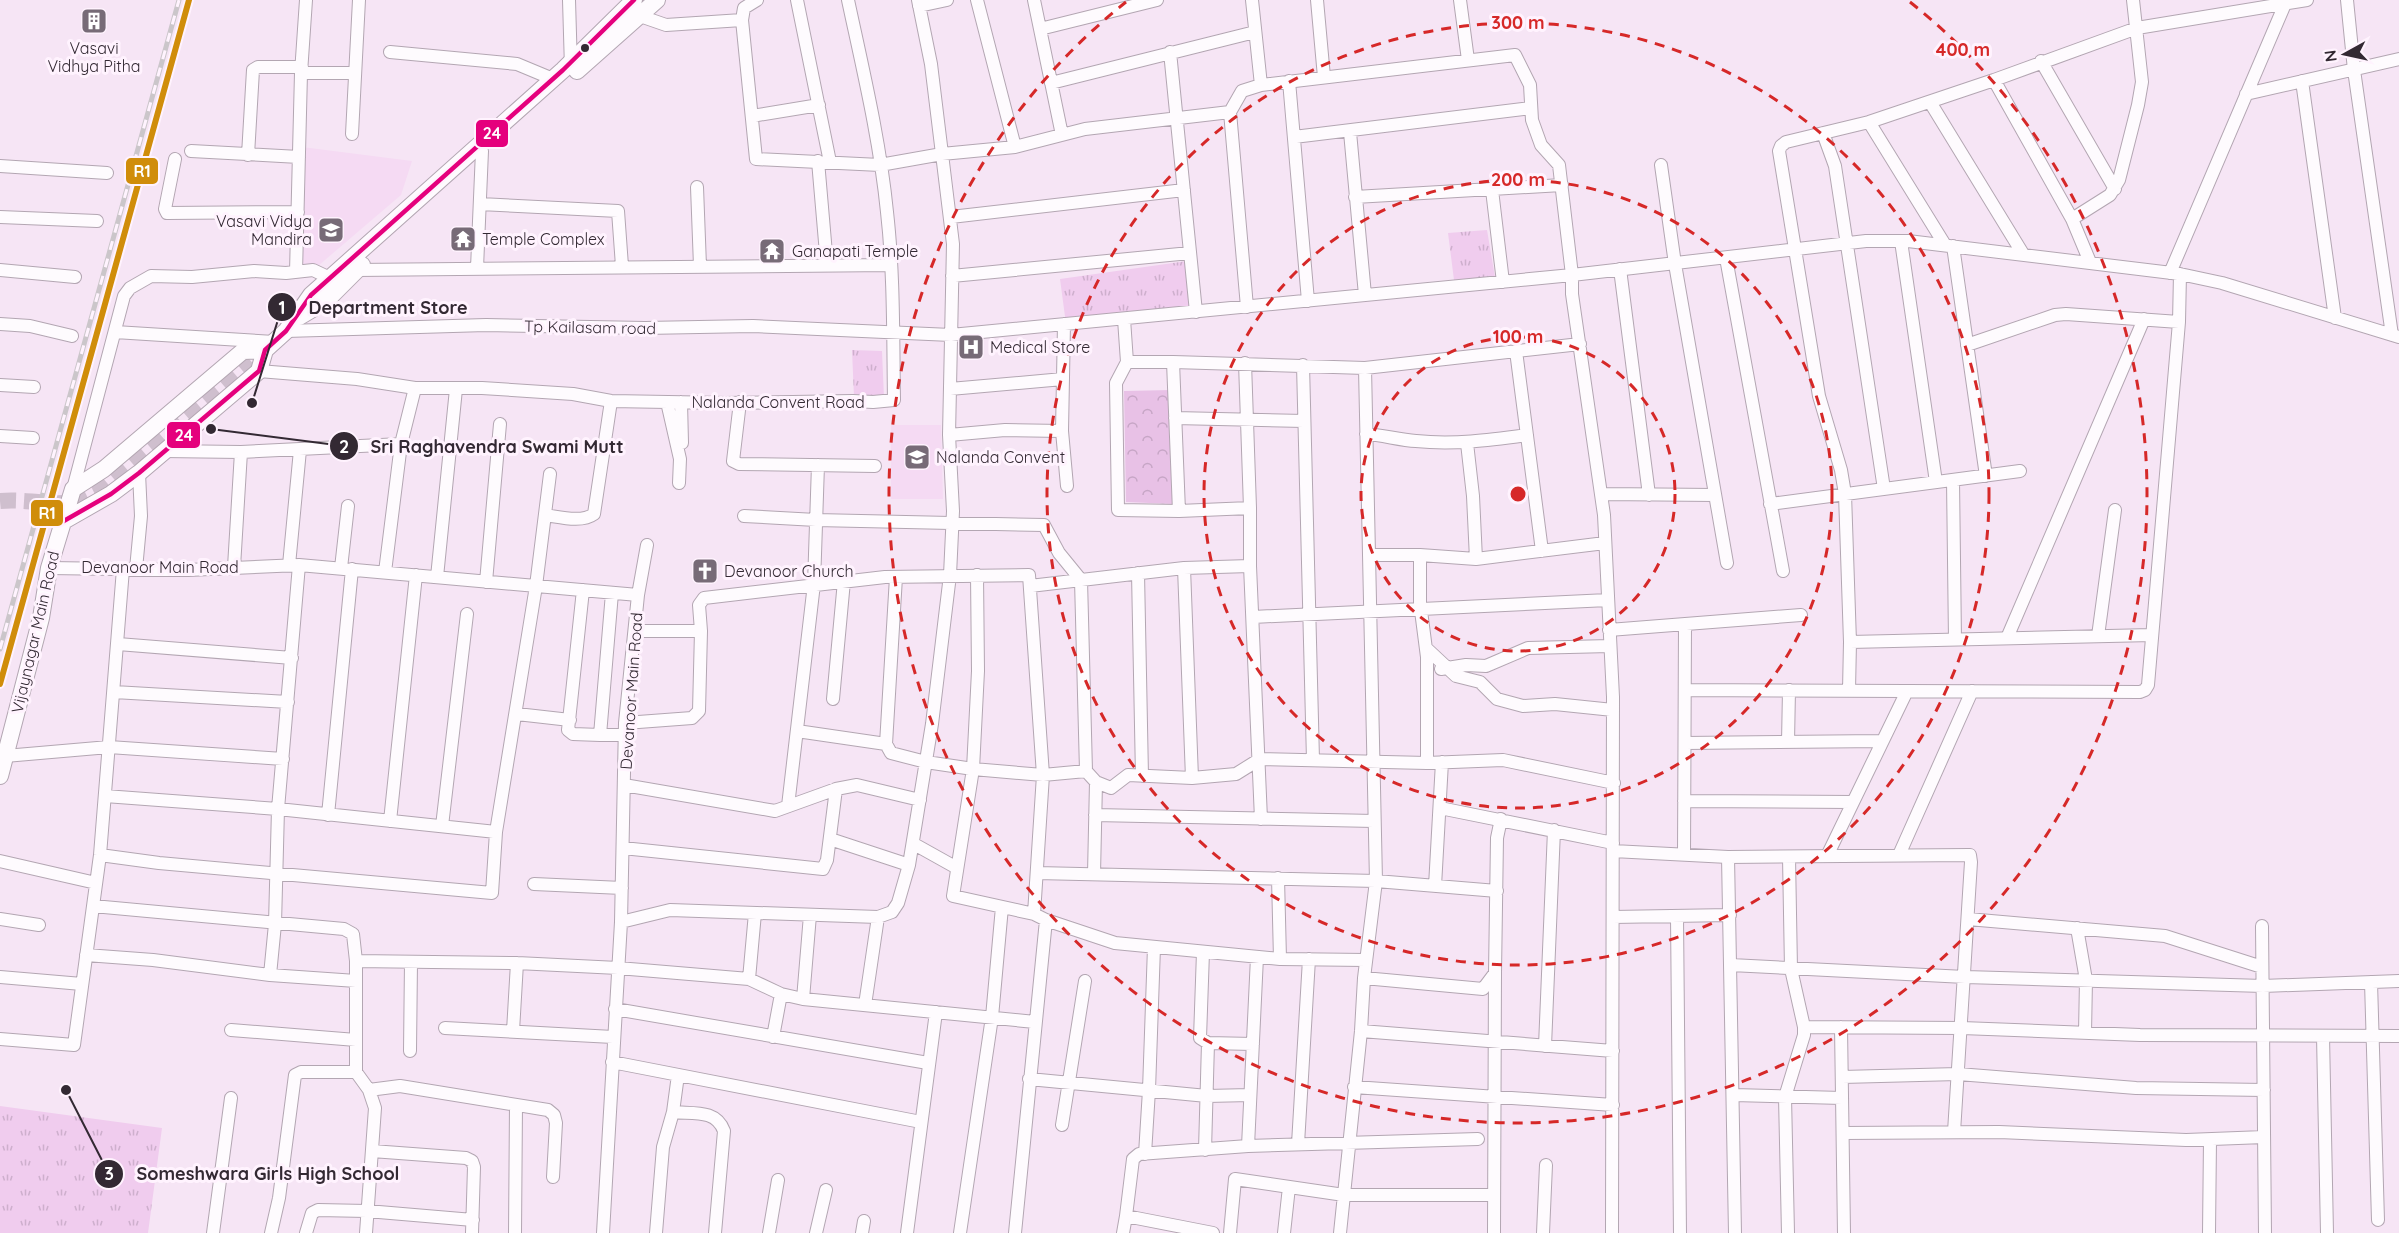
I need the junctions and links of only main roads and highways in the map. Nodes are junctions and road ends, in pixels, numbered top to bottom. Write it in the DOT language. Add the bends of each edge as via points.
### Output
graph roads {
  1 [pos="657,0"];
  2 [pos="637,8"];
  3 [pos="571,69"];
  4 [pos="351,267"];
  5 [pos="280,336"];
  6 [pos="62,522"];
  7 [pos="0,776"];
  1 -- 2 [label="main road"];
  2 -- 3 [label="main road"];
  3 -- 4 [label="main road"];
  3 -- 4 [label="main road" via="553,79"];
  4 -- 5 [label="main road" via="326,301"];
  4 -- 5 [label="main road" via="330,278 311,295"];
  5 -- 6 [label="main road" via="255,366 139,473"];
  5 -- 6 [label="main road, Vijaynagar Main Road" via="243,351 104,469 74,489"];
  6 -- 7 [label="main road, Vijaynagar Main Road"];
}
